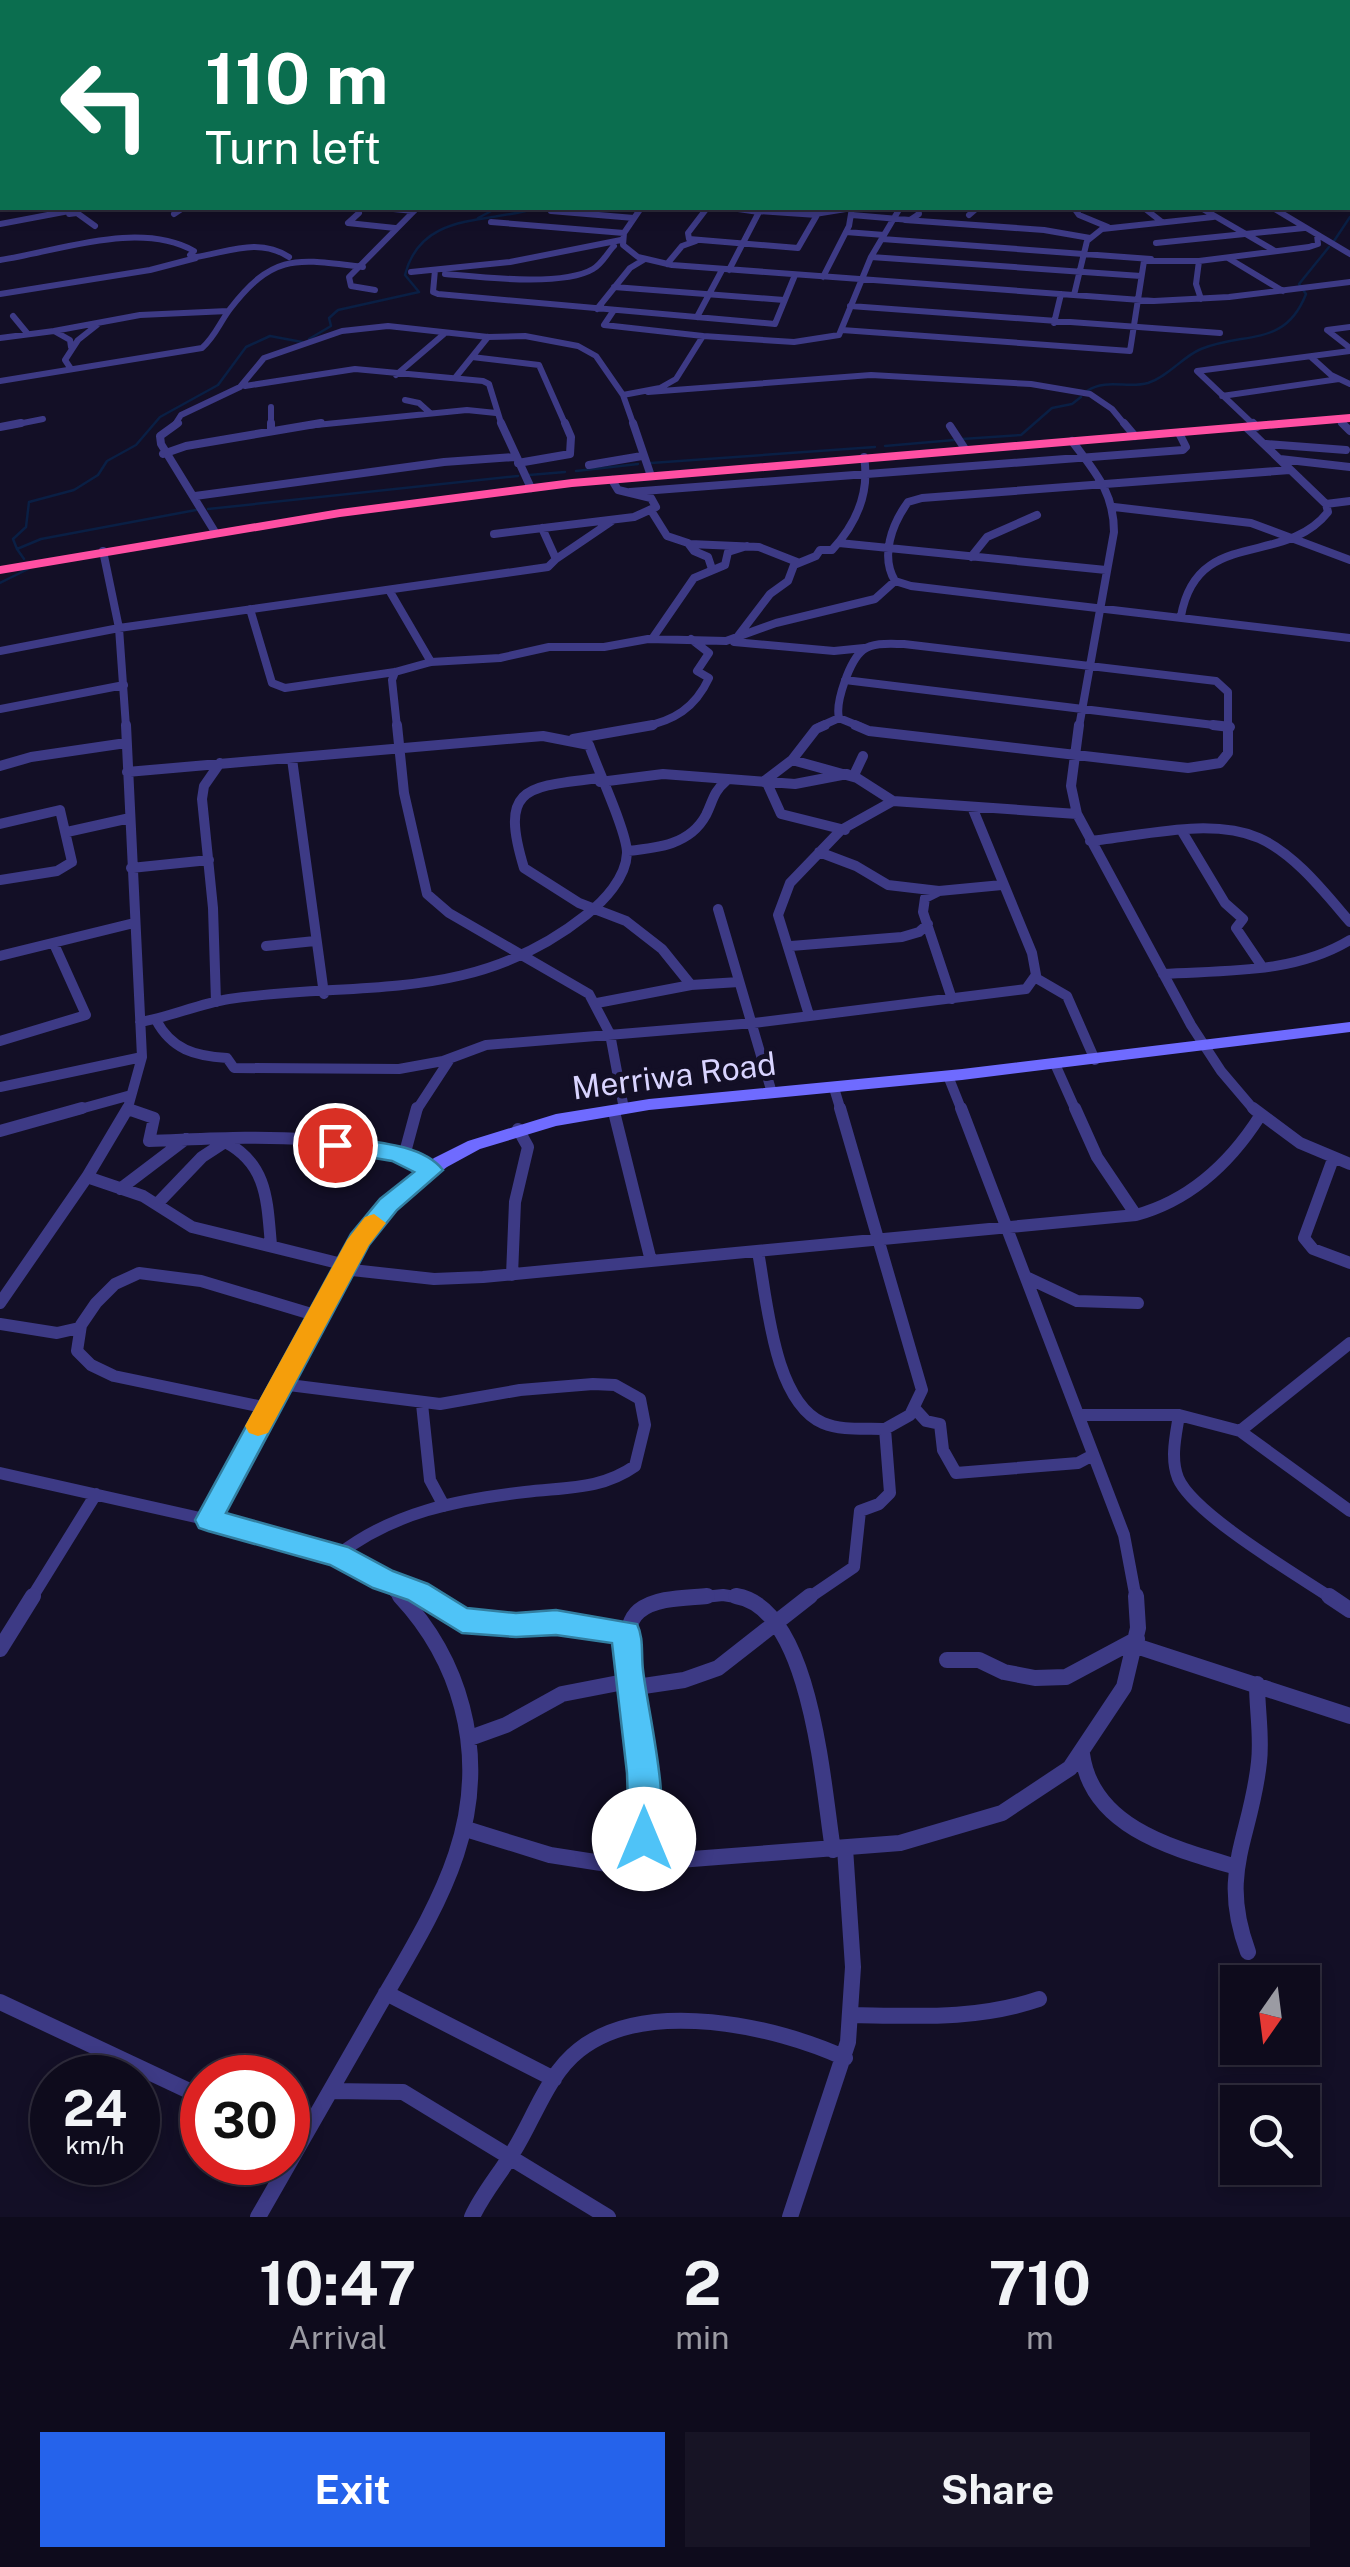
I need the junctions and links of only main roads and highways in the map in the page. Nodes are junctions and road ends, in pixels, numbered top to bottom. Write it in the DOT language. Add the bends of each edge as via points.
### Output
graph roads {
  1 [pos="1344,419"];
  2 [pos="0,570"];
  1 -- 2 [label="highway" via="962,443 530,488"];
}
